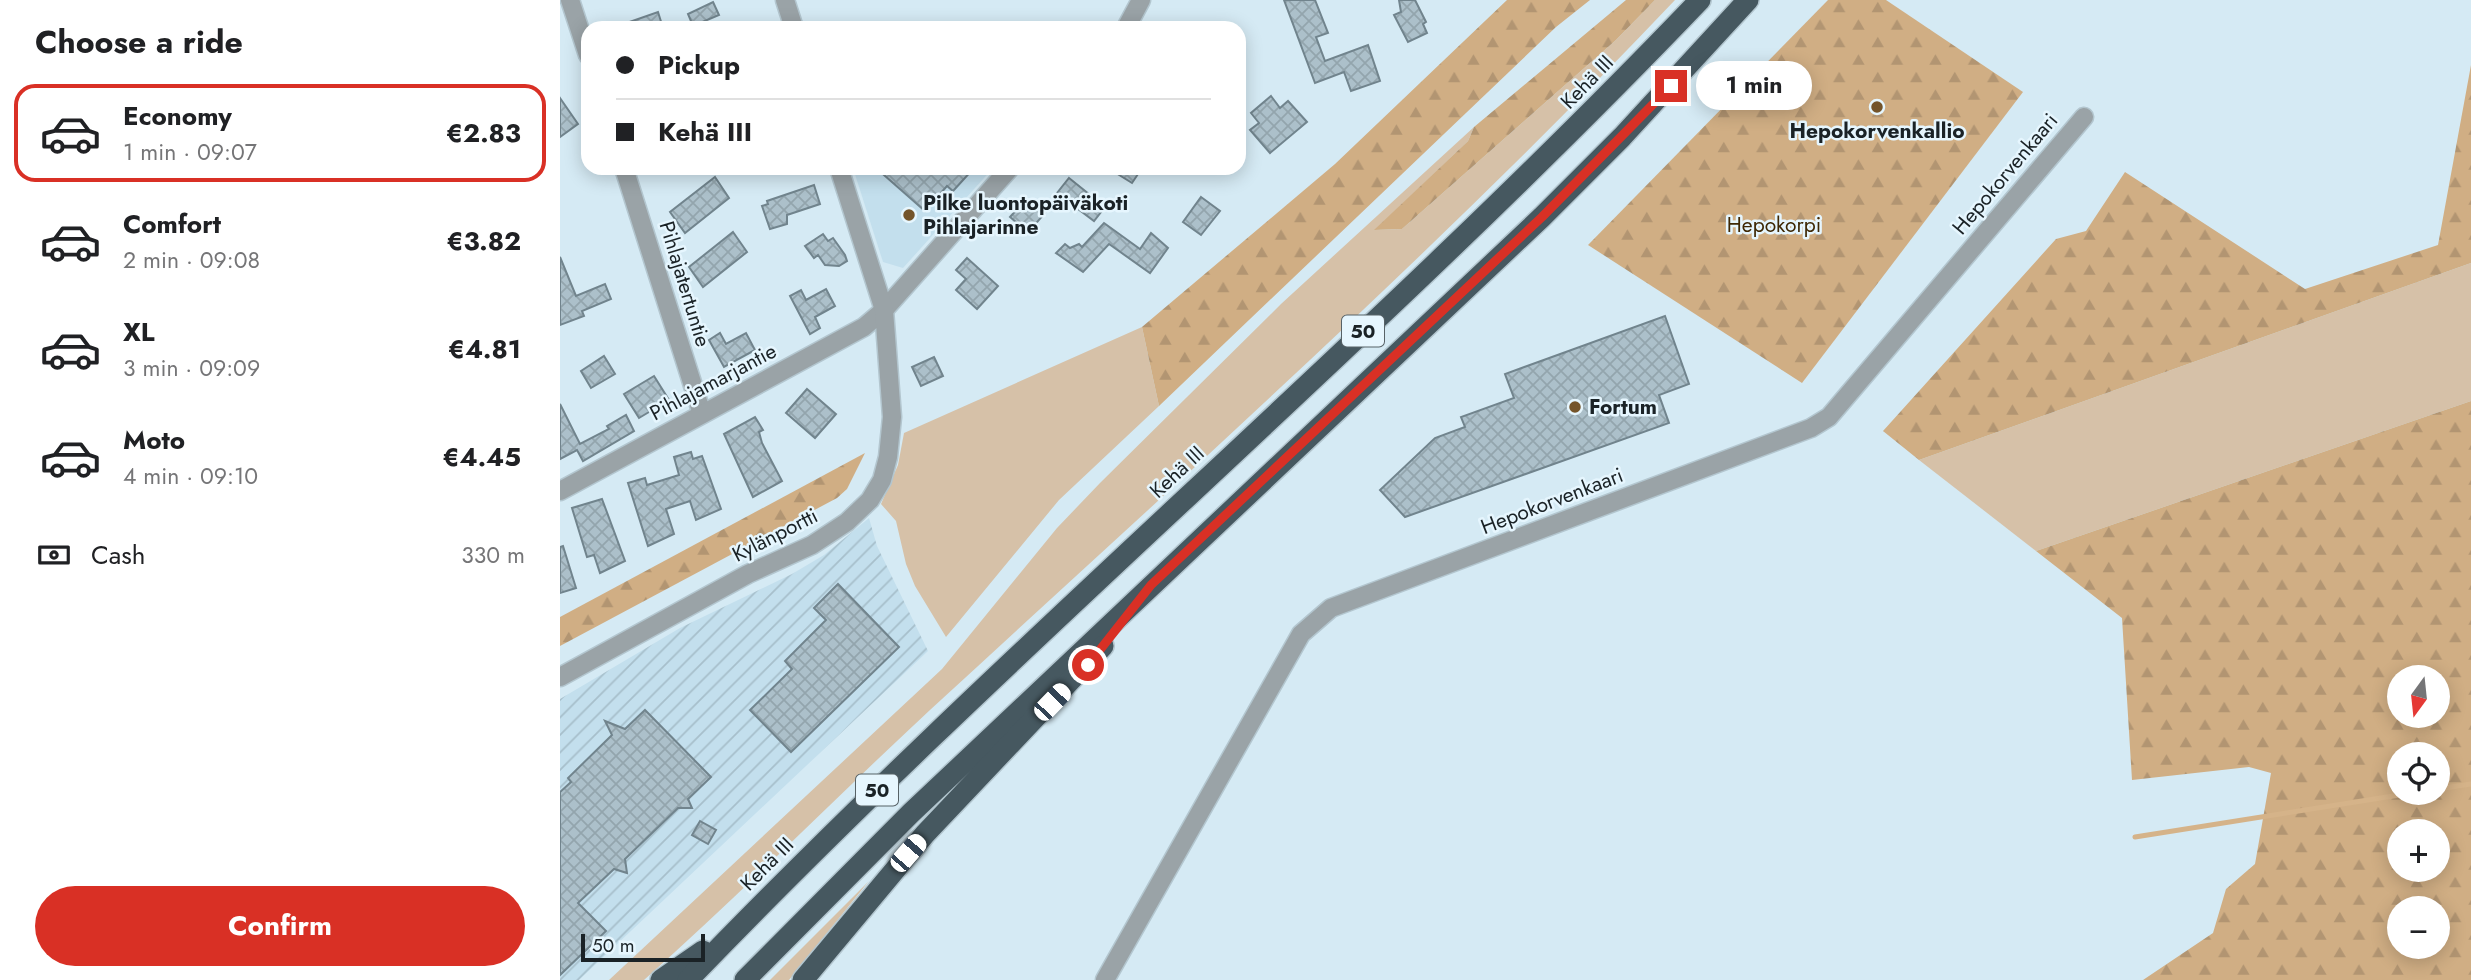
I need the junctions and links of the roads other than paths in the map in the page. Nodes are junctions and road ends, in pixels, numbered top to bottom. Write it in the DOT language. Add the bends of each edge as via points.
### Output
graph roads {
  1 [pos="570,0"];
  2 [pos="785,0"];
  3 [pos="1141,0"];
  4 [pos="1700,0"];
  5 [pos="1748,0"];
  6 [pos="792,21"];
  7 [pos="1130,21"];
  8 [pos="581,34"];
  9 [pos="2084,117"];
  10 [pos="626,175"];
  11 [pos="841,175"];
  12 [pos="1004,175"];
  13 [pos="884,310"];
  14 [pos="702,414"];
  15 [pos="560,491"];
  16 [pos="1151,585"];
  17 [pos="560,677"];
  18 [pos="737,929"];
  19 [pos="661,980"];
  20 [pos="688,980"];
  21 [pos="745,980"];
  22 [pos="803,980"];
  23 [pos="1105,980"];
  1 -- 8 [label="street"];
  2 -- 6 [label="street"];
  3 -- 7 [label="street"];
  4 -- 18 [label="highway, Kehä III / 50" via="1549,155"];
  5 -- 16 [label="highway, 50" via="1542,217"];
  9 -- 23 [label="street, Hepokorvenkaari" via="1829,417 1811,428 1331,608 1301,634"];
  10 -- 14 [label="street, Pihlajatertuntie"];
  11 -- 13 [label="street, Kylänportti"];
  12 -- 13 [label="street, Pihlajamarjantie"];
  13 -- 14 [label="street, Pihlajamarjantie" via="864,327"];
  13 -- 17 [label="street, Kylänportti" via="891,417 888,457 870,500 812,545 737,580"];
  14 -- 15 [label="street, Pihlajamarjantie"];
  16 -- 21 [label="highway, 50" via="911,813"];
  16 -- 22 [label="highway" via="1088,665 925,834"];
  18 -- 19 [label="highway"];
  18 -- 20 [label="highway, Kehä III / 50"];
}
